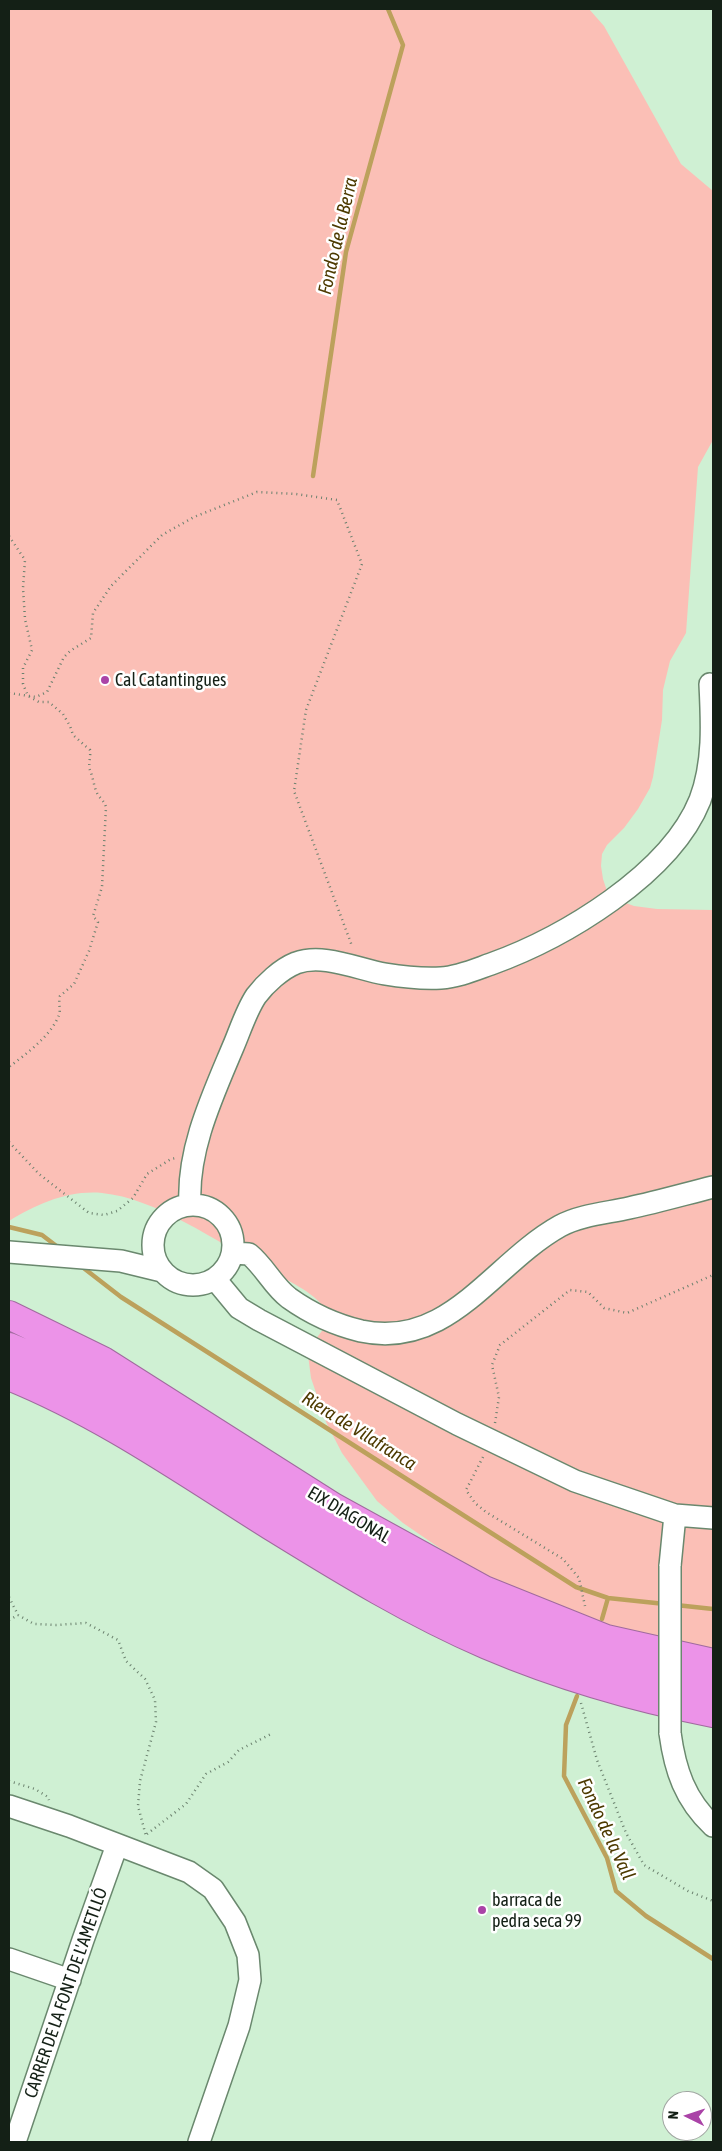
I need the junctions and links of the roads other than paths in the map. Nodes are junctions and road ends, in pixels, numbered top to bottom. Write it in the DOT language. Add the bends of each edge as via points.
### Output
graph roads {
  1 [pos="710,684"];
  2 [pos="713,1187"];
  3 [pos="190,1204"];
  4 [pos="154,1236"];
  5 [pos="233,1253"];
  6 [pos="17,1254"];
  7 [pos="120,1261"];
  8 [pos="162,1271"];
  9 [pos="215,1280"];
  10 [pos="9,1315"];
  11 [pos="9,1347"];
  12 [pos="9,1376"];
  13 [pos="674,1514"];
  14 [pos="713,1518"];
  15 [pos="713,1663"];
  16 [pos="713,1690"];
  17 [pos="713,1713"];
  18 [pos="9,1806"];
  19 [pos="713,1826"];
  20 [pos="117,1845"];
  21 [pos="9,1959"];
  22 [pos="70,1980"];
  23 [pos="15,2142"];
  24 [pos="199,2142"];
  1 -- 3 [label="street" via="709,770 700,800 685,829 627,889 590,914 516,955 465,974 419,978 319,959 296,963 275,976 256,996 220,1079 192,1160"];
  2 -- 5 [label="street" via="561,1225 538,1240 448,1315 426,1327 392,1334 357,1330 312,1312 284,1293 265,1268 249,1254"];
  3 -- 4 [label="street" via="169,1212"];
  3 -- 5 [label="street" via="215,1210 225,1220 232,1232"];
  4 -- 7 [label="street"];
  4 -- 8 [label="street" via="153,1250"];
  5 -- 9 [label="street" via="225,1270"];
  6 -- 7 [label="street"];
  7 -- 8 [label="street"];
  8 -- 9 [label="street" via="173,1280 193,1286"];
  9 -- 13 [label="street" via="240,1308 259,1320 492,1440 575,1481"];
  10 -- 15 [label="highway, EIX DIAGONAL" via="103,1361 333,1507 484,1590 606,1639"];
  11 -- 16 [label="highway, EIX DIAGONAL" via="120,1403 342,1542 444,1598 552,1645 634,1672"];
  12 -- 17 [label="highway" via="80,1408 122,1432 307,1548 434,1620 487,1645 595,1685"];
  13 -- 14 [label="street"];
  13 -- 19 [label="street, bridge" via="670,1566 670,1733 680,1781 699,1813"];
  18 -- 20 [label="street"];
  20 -- 22 [label="street, CARRER DE LA FONT DE L'AMETLLÓ"];
  20 -- 24 [label="street" via="145,1844 213,1889 235,1922 248,1955 250,1980 246,2003"];
  21 -- 22 [label="street"];
  22 -- 23 [label="street, CARRER DE LA FONT DE L'AMETLLÓ"];
}
